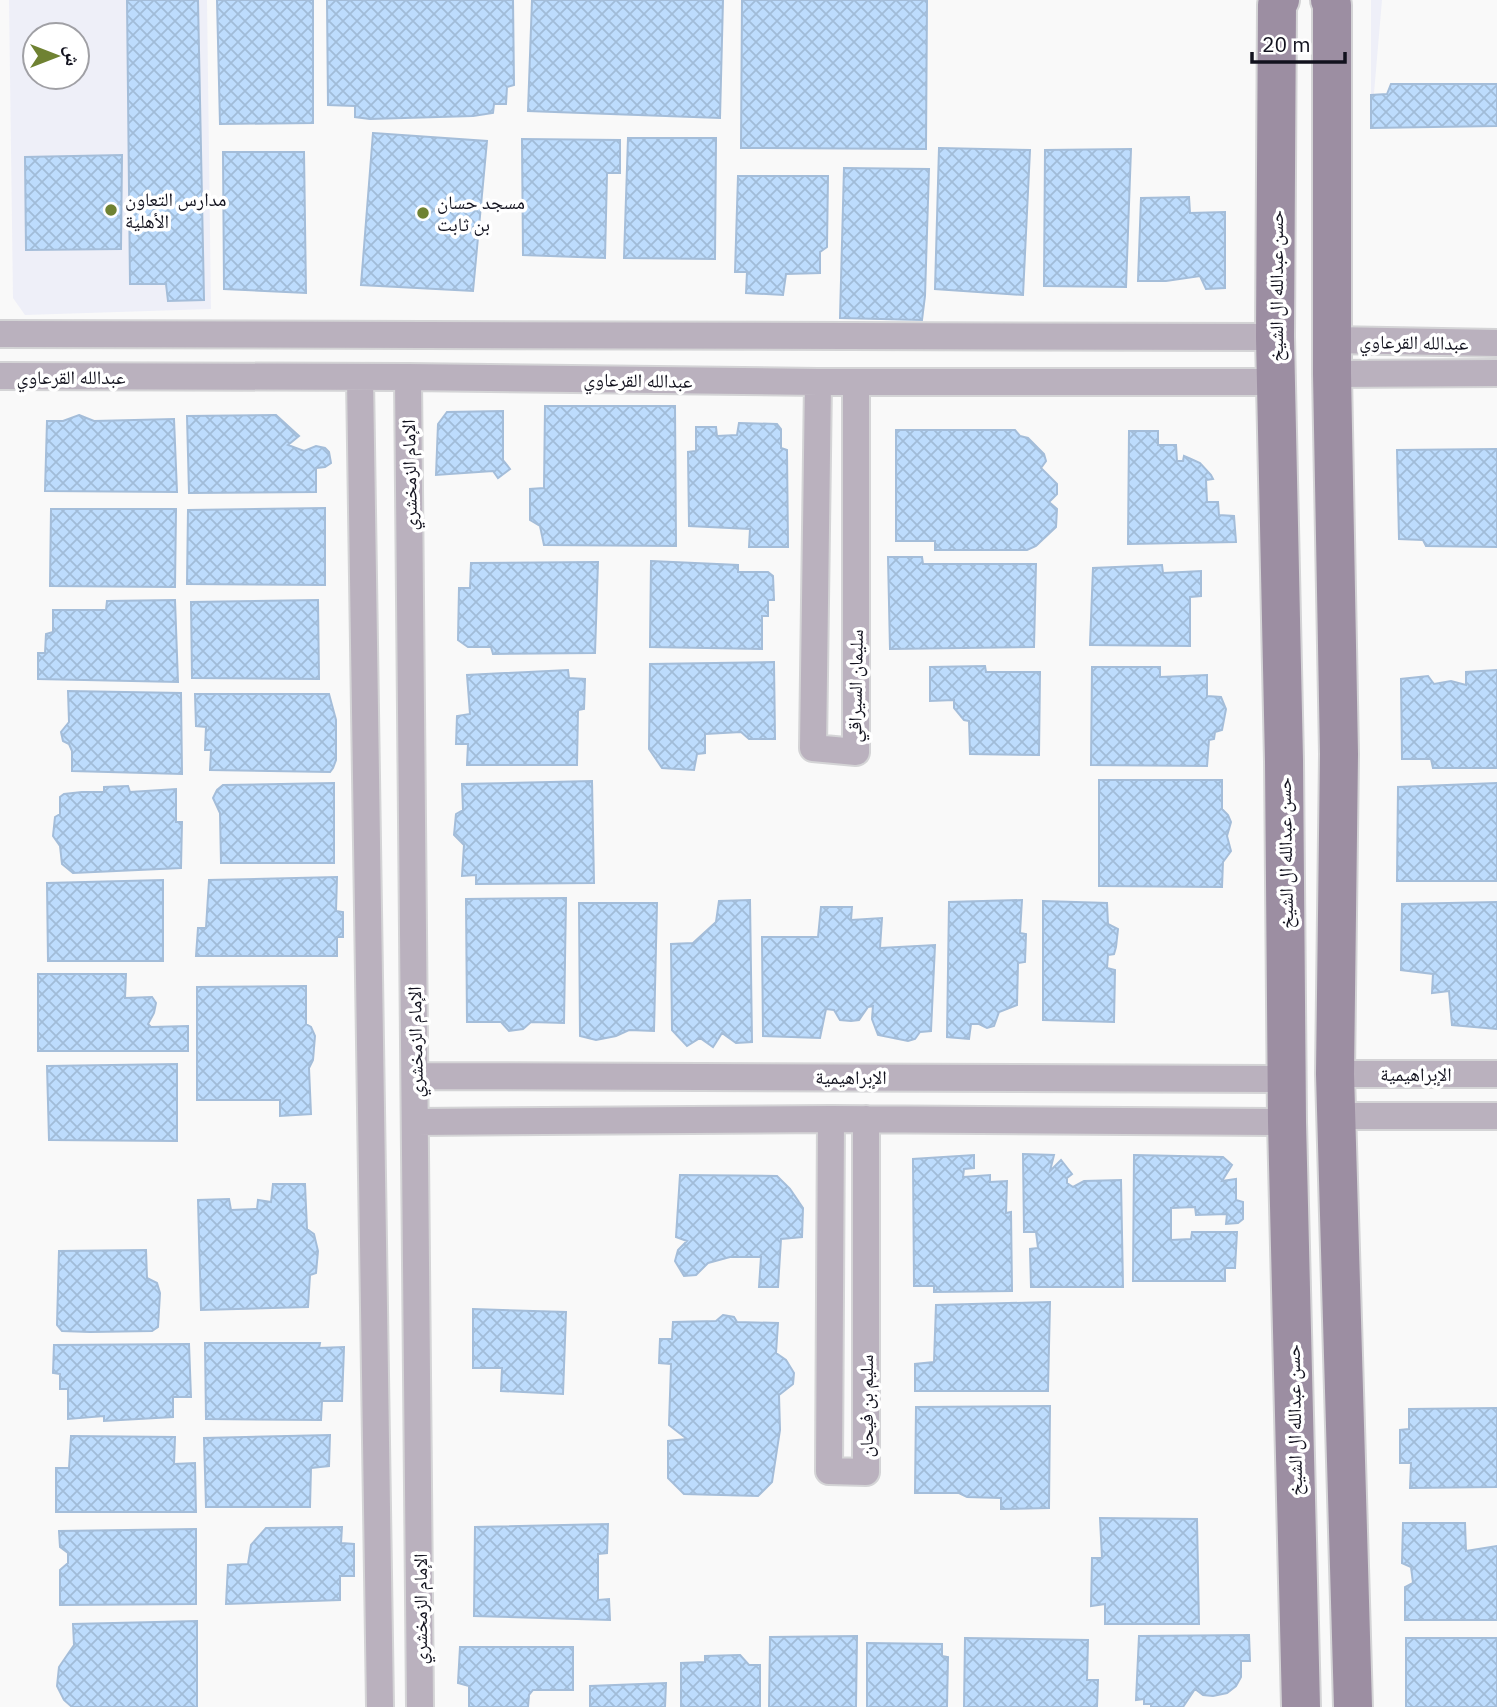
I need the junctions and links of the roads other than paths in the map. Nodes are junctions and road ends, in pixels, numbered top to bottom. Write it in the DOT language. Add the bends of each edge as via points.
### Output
graph roads {
  1 [pos="1280,0"];
  2 [pos="1330,0"];
  3 [pos="0,334"];
  4 [pos="1275,337"];
  5 [pos="1497,343"];
  6 [pos="1332,357"];
  7 [pos="1497,373"];
  8 [pos="0,376"];
  9 [pos="408,377"];
  10 [pos="360,378"];
  11 [pos="856,382"];
  12 [pos="1276,382"];
  13 [pos="818,383"];
  14 [pos="1339,754"];
  15 [pos="1284,761"];
  16 [pos="1335,1074"];
  17 [pos="1497,1074"];
  18 [pos="415,1076"];
  19 [pos="1288,1079"];
  20 [pos="1338,1116"];
  21 [pos="1497,1116"];
  22 [pos="831,1118"];
  23 [pos="866,1118"];
  24 [pos="416,1122"];
  25 [pos="1287,1122"];
  26 [pos="380,1707"];
  27 [pos="420,1707"];
  28 [pos="1301,1707"];
  29 [pos="1353,1707"];
  1 -- 4 [label="street, حسن عبدالله ال الشيخ"];
  2 -- 6 [label="street"];
  3 -- 4 [label="street"];
  4 -- 12 [label="street, حسن عبدالله ال الشيخ"];
  5 -- 6 [label="street, عبدالله القرعاوي"];
  6 -- 7 [label="street, عبدالله القرعاوي"];
  6 -- 14 [label="street"];
  8 -- 10 [label="street, عبدالله القرعاوي"];
  9 -- 10 [label="street, عبدالله القرعاوي"];
  9 -- 13 [label="street, عبدالله القرعاوي"];
  9 -- 18 [label="street, الإمام الزمخشري"];
  10 -- 26 [label="street, الإمام الزمخشري"];
  11 -- 12 [label="street, عبدالله القرعاوي"];
  11 -- 13 [label="street, عبدالله القرعاوي"];
  11 -- 13 [label="street, سليمان السيراقي" via="856,752 813,748"];
  12 -- 15 [label="street, حسن عبدالله ال الشيخ"];
  14 -- 15 [label="street"];
  14 -- 16 [label="street"];
  15 -- 19 [label="street, حسن عبدالله ال الشيخ"];
  16 -- 17 [label="street, الإبراهيمية"];
  16 -- 20 [label="street"];
  18 -- 19 [label="street, الإبراهيمية"];
  18 -- 24 [label="street, الإمام الزمخشري"];
  19 -- 25 [label="street, حسن عبدالله ال الشيخ"];
  20 -- 21 [label="street"];
  20 -- 29 [label="street"];
  22 -- 23 [label="street"];
  22 -- 23 [label="street, سليم بن فيحان" via="829,1471 866,1472"];
  22 -- 24 [label="street"];
  23 -- 25 [label="street"];
  24 -- 27 [label="street, الإمام الزمخشري"];
  25 -- 28 [label="street, حسن عبدالله ال الشيخ"];
}
